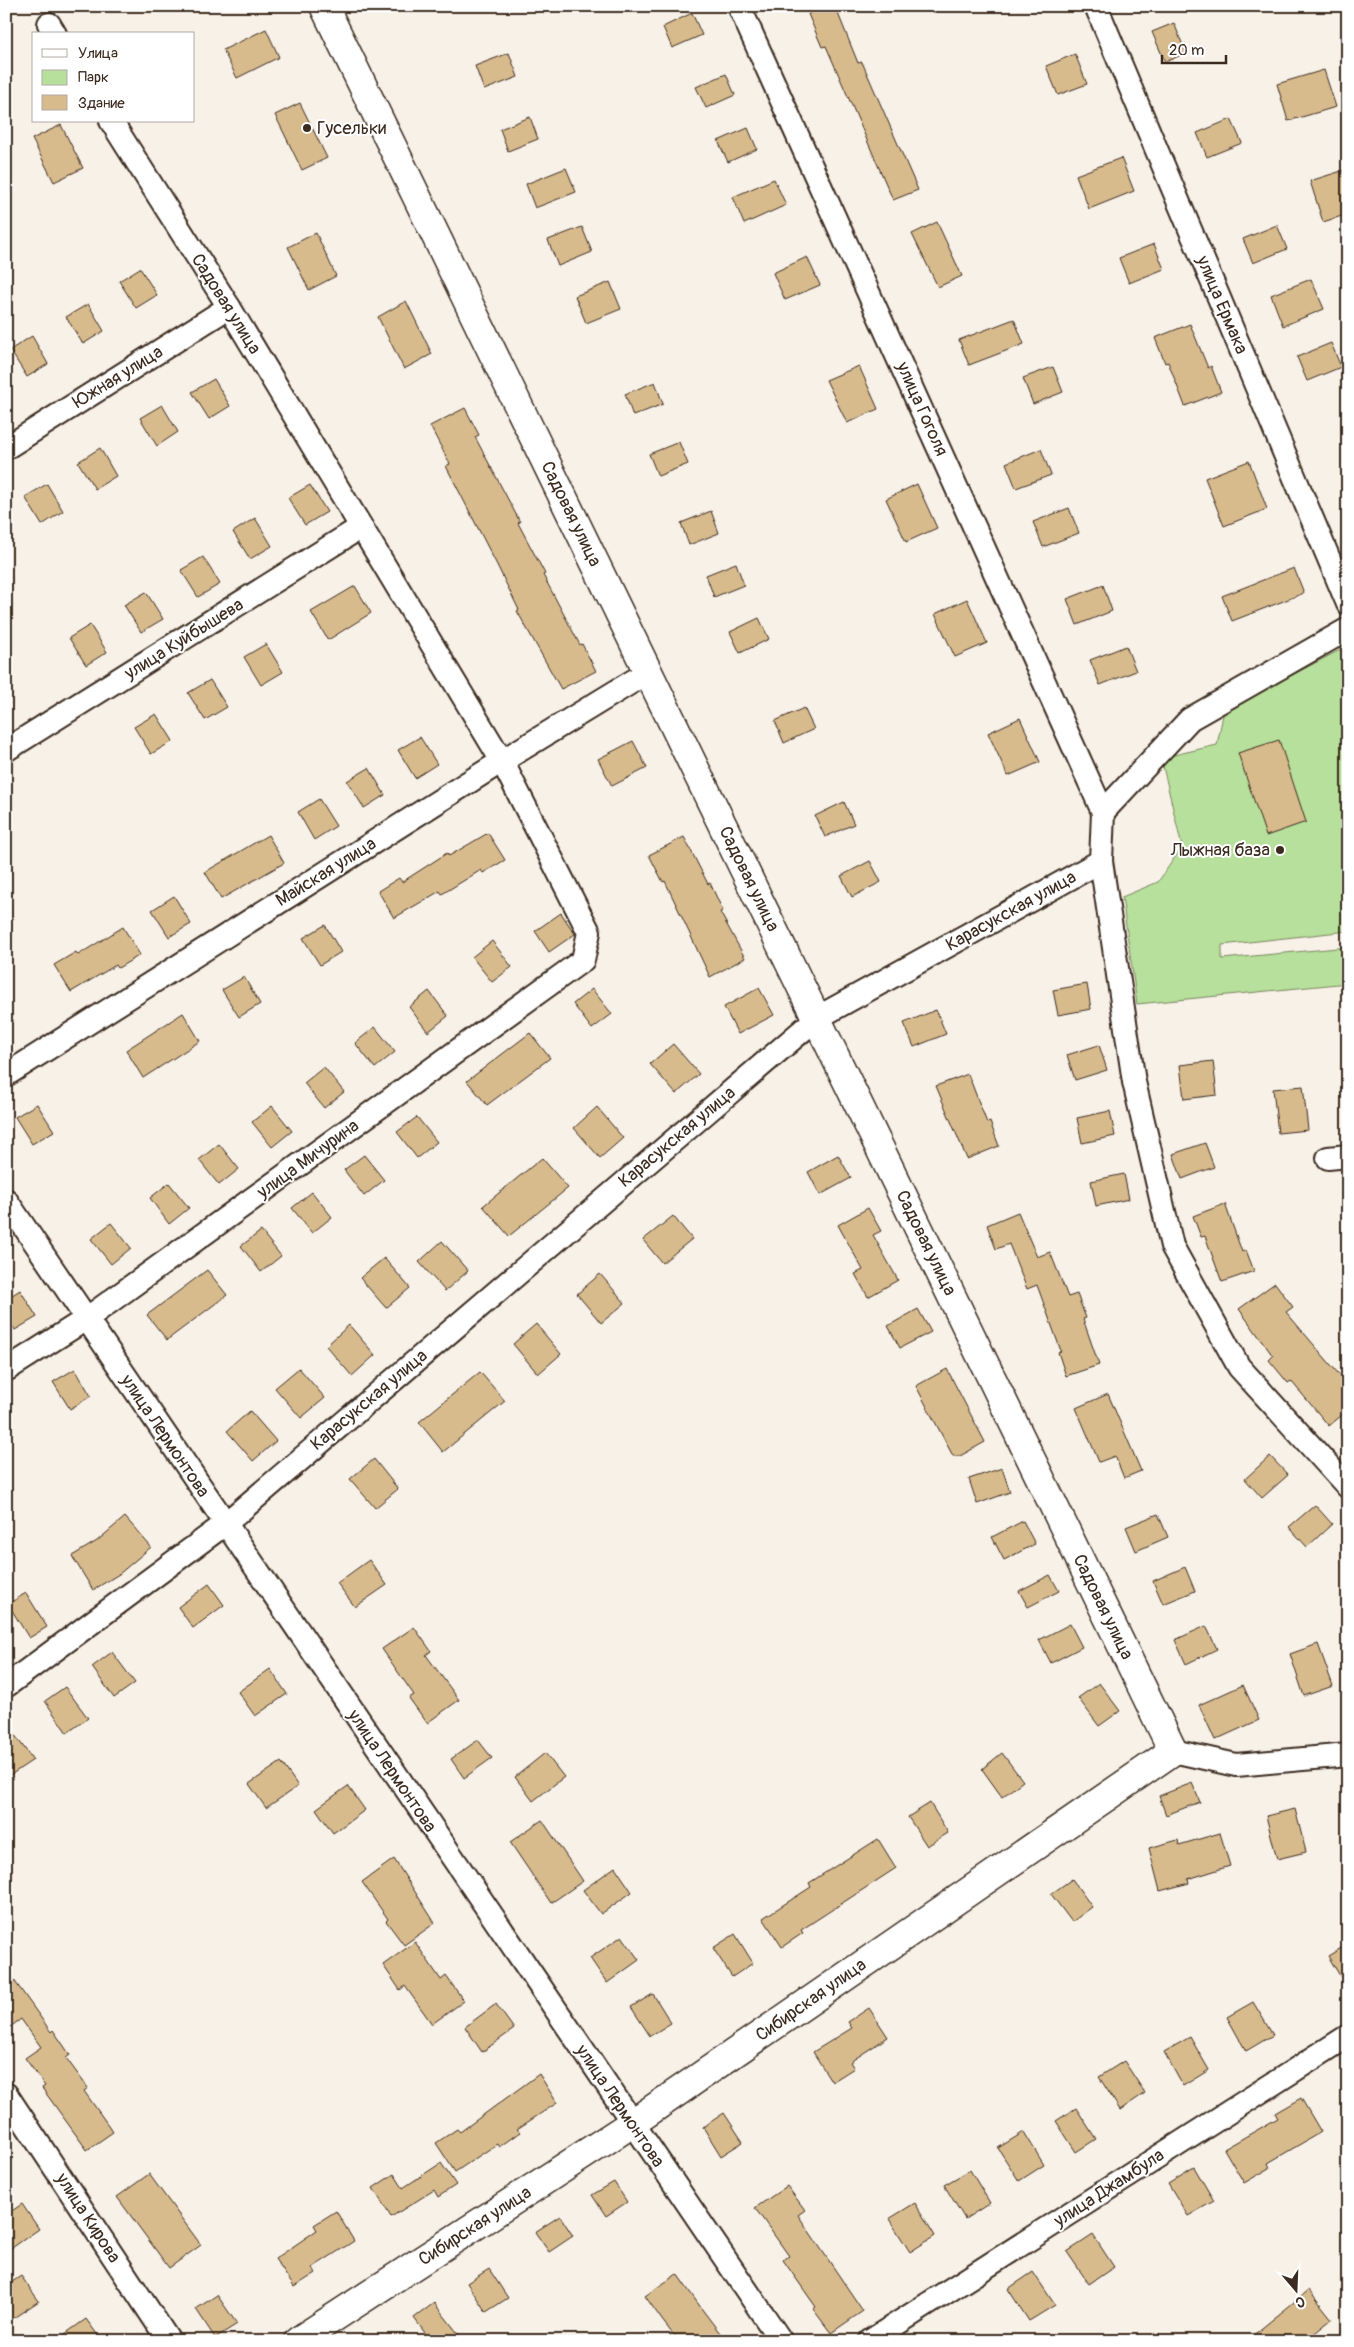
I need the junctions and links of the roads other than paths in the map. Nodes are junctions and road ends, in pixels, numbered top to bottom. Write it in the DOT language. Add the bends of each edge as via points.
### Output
graph roads {
  1 [pos="324,6"];
  2 [pos="739,6"];
  3 [pos="1096,6"];
  4 [pos="112,122"];
  5 [pos="229,307"];
  6 [pos="6,448"];
  7 [pos="361,527"];
  8 [pos="1348,604"];
  9 [pos="1348,628"];
  10 [pos="648,672"];
  11 [pos="6,750"];
  12 [pos="502,761"];
  13 [pos="1103,812"];
  14 [pos="1101,861"];
  15 [pos="589,932"];
  16 [pos="817,1018"];
  17 [pos="6,1075"];
  18 [pos="6,1200"];
  19 [pos="86,1319"];
  20 [pos="6,1370"];
  21 [pos="1348,1487"];
  22 [pos="225,1524"];
  23 [pos="6,1686"];
  24 [pos="1173,1751"];
  25 [pos="1348,1755"];
  26 [pos="1348,2036"];
  27 [pos="6,2094"];
  28 [pos="632,2124"];
  29 [pos="169,2341"];
  30 [pos="298,2341"];
  31 [pos="781,2341"];
  32 [pos="870,2341"];
  1 -- 10 [label="street, Садовая улица"];
  2 -- 13 [label="street, улица Гоголя"];
  3 -- 8 [label="street, улица Ермака"];
  4 -- 5 [label="street, Садовая улица"];
  5 -- 6 [label="street, Южная улица"];
  5 -- 7 [label="street, Садовая улица"];
  7 -- 11 [label="street, улица Куйбышева"];
  7 -- 12 [label="street, Садовая улица"];
  9 -- 13 [label="street" via="1190,719"];
  10 -- 12 [label="street, Майская улица"];
  10 -- 16 [label="street, Садовая улица"];
  12 -- 15 [label="street, Садовая улица"];
  12 -- 17 [label="street, Майская улица"];
  13 -- 14 [label="street"];
  14 -- 16 [label="street, Карасукская улица"];
  14 -- 21 [label="street" via="1134,1082 1172,1246 1239,1367"];
  15 -- 19 [label="street, улица Мичурина" via="583,960"];
  16 -- 22 [label="street, Карасукская улица"];
  16 -- 24 [label="street, Садовая улица"];
  18 -- 19 [label="street, улица Лермонтова"];
  19 -- 20 [label="street, улица Мичурина"];
  19 -- 22 [label="street, улица Лермонтова"];
  22 -- 23 [label="street, Карасукская улица"];
  22 -- 28 [label="street, улица Лермонтова"];
  24 -- 25 [label="street" via="1236,1765"];
  24 -- 28 [label="street, Сибирская улица"];
  26 -- 32 [label="street, улица Джамбула"];
  27 -- 29 [label="street, улица Кирова"];
  28 -- 30 [label="street, Сибирская улица"];
  28 -- 31 [label="street, улица Лермонтова"];
}
